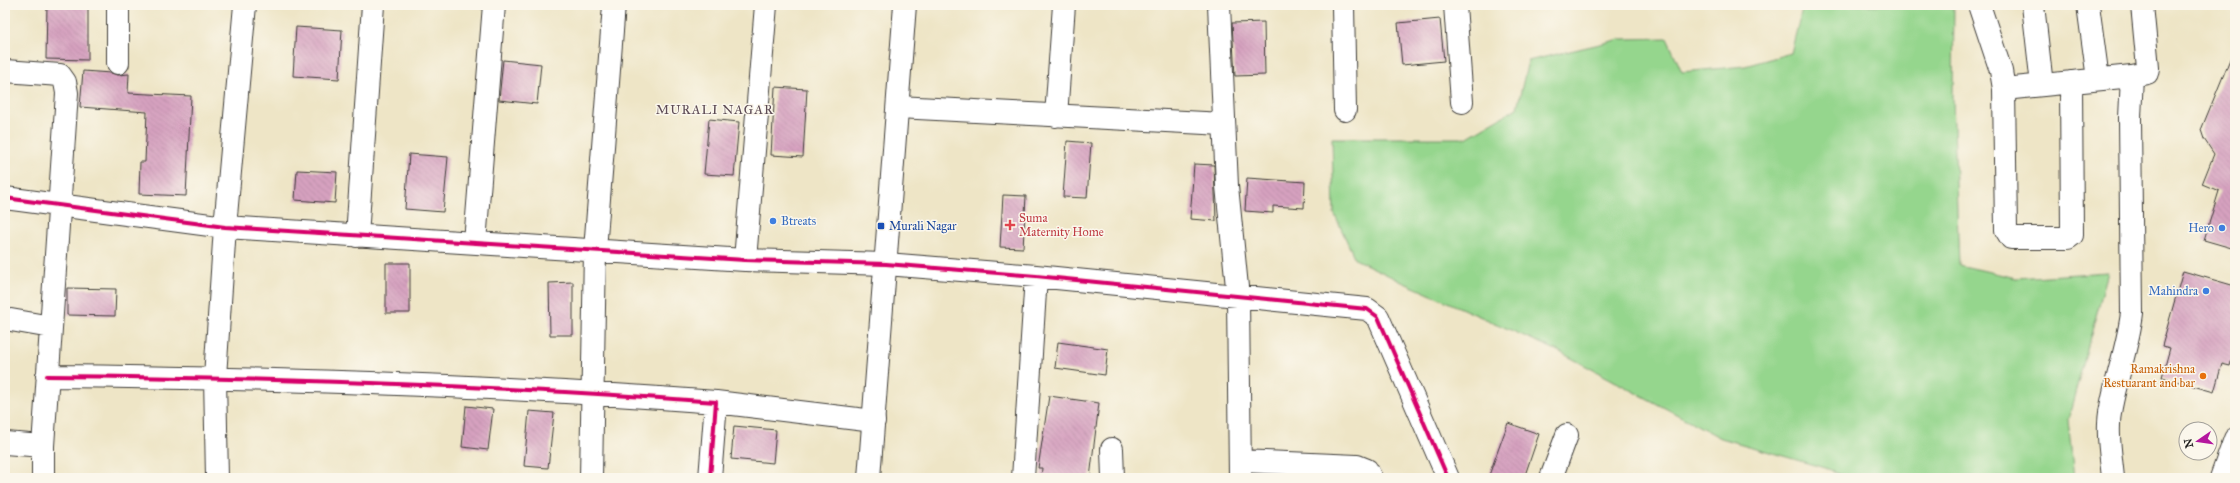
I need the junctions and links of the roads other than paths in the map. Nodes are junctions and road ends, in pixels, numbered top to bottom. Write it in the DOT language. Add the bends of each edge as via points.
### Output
graph roads {
  1 [pos="118,5"];
  2 [pos="245,5"];
  3 [pos="373,5"];
  4 [pos="494,5"];
  5 [pos="614,5"];
  6 [pos="766,5"];
  7 [pos="905,5"];
  8 [pos="1064,5"];
  9 [pos="1219,5"];
  10 [pos="1343,5"];
  11 [pos="1455,5"];
  12 [pos="1979,5"];
  13 [pos="2033,5"];
  14 [pos="2088,5"];
  15 [pos="2142,5"];
  16 [pos="118,63"];
  17 [pos="5,71"];
  18 [pos="2132,76"];
  19 [pos="2098,79"];
  20 [pos="2071,82"];
  21 [pos="2042,85"];
  22 [pos="2004,89"];
  23 [pos="1462,102"];
  24 [pos="898,107"];
  25 [pos="1345,110"];
  26 [pos="1056,116"];
  27 [pos="1224,124"];
  28 [pos="5,198"];
  29 [pos="58,205"];
  30 [pos="225,227"];
  31 [pos="357,236"];
  32 [pos="475,242"];
  33 [pos="595,250"];
  34 [pos="745,260"];
  35 [pos="886,264"];
  36 [pos="1036,276"];
  37 [pos="1238,297"];
  38 [pos="5,319"];
  39 [pos="51,327"];
  40 [pos="47,376"];
  41 [pos="216,377"];
  42 [pos="594,392"];
  43 [pos="716,402"];
  44 [pos="874,421"];
  45 [pos="1567,435"];
  46 [pos="2235,439"];
  47 [pos="5,443"];
  48 [pos="43,446"];
  49 [pos="1112,449"];
  50 [pos="1240,469"];
  51 [pos="43,478"];
  52 [pos="218,478"];
  53 [pos="591,478"];
  54 [pos="710,478"];
  55 [pos="869,478"];
  56 [pos="1023,478"];
  57 [pos="1113,478"];
  58 [pos="1371,478"];
  59 [pos="1448,478"];
  60 [pos="1551,478"];
  61 [pos="2113,478"];
  62 [pos="2221,478"];
  1 -- 16 [label="street"];
  2 -- 30 [label="street"];
  3 -- 31 [label="street"];
  4 -- 32 [label="street"];
  5 -- 33 [label="street"];
  6 -- 34 [label="street"];
  7 -- 24 [label="street"];
  8 -- 26 [label="street"];
  9 -- 27 [label="street"];
  10 -- 25 [label="street"];
  11 -- 23 [label="street"];
  12 -- 22 [label="street" via="2001,71"];
  13 -- 21 [label="street"];
  14 -- 19 [label="street"];
  15 -- 18 [label="street" via="2148,68 2144,75"];
  17 -- 29 [label="street" via="53,74 60,76 65,82 67,93"];
  18 -- 19 [label="street"];
  18 -- 61 [label="street" via="2132,313 2129,338 2110,408"];
  19 -- 20 [label="street"];
  20 -- 21 [label="street"];
  20 -- 22 [label="street" via="2073,228 2072,235 2068,238 2016,239 2008,235"];
  21 -- 22 [label="street"];
  24 -- 26 [label="street"];
  24 -- 35 [label="street"];
  26 -- 27 [label="street"];
  27 -- 37 [label="street" via="1227,186"];
  28 -- 29 [label="street"];
  29 -- 30 [label="street"];
  29 -- 39 [label="street"];
  30 -- 31 [label="street"];
  30 -- 41 [label="street"];
  31 -- 32 [label="street"];
  32 -- 33 [label="street"];
  33 -- 34 [label="street"];
  33 -- 42 [label="street"];
  34 -- 35 [label="street"];
  35 -- 36 [label="street"];
  35 -- 44 [label="street"];
  36 -- 37 [label="street"];
  36 -- 56 [label="street"];
  37 -- 50 [label="street"];
  37 -- 59 [label="street" via="1355,307 1368,309 1378,317"];
  38 -- 39 [label="street"];
  39 -- 40 [label="street"];
  40 -- 41 [label="street"];
  40 -- 48 [label="street"];
  41 -- 42 [label="street"];
  41 -- 52 [label="street"];
  42 -- 43 [label="street"];
  42 -- 53 [label="street"];
  43 -- 44 [label="street"];
  43 -- 54 [label="street"];
  44 -- 55 [label="street"];
  45 -- 60 [label="street"];
  46 -- 62 [label="street"];
  47 -- 48 [label="street"];
  48 -- 51 [label="street"];
  49 -- 57 [label="street"];
  50 -- 58 [label="street" via="1357,466 1367,470"];
}
